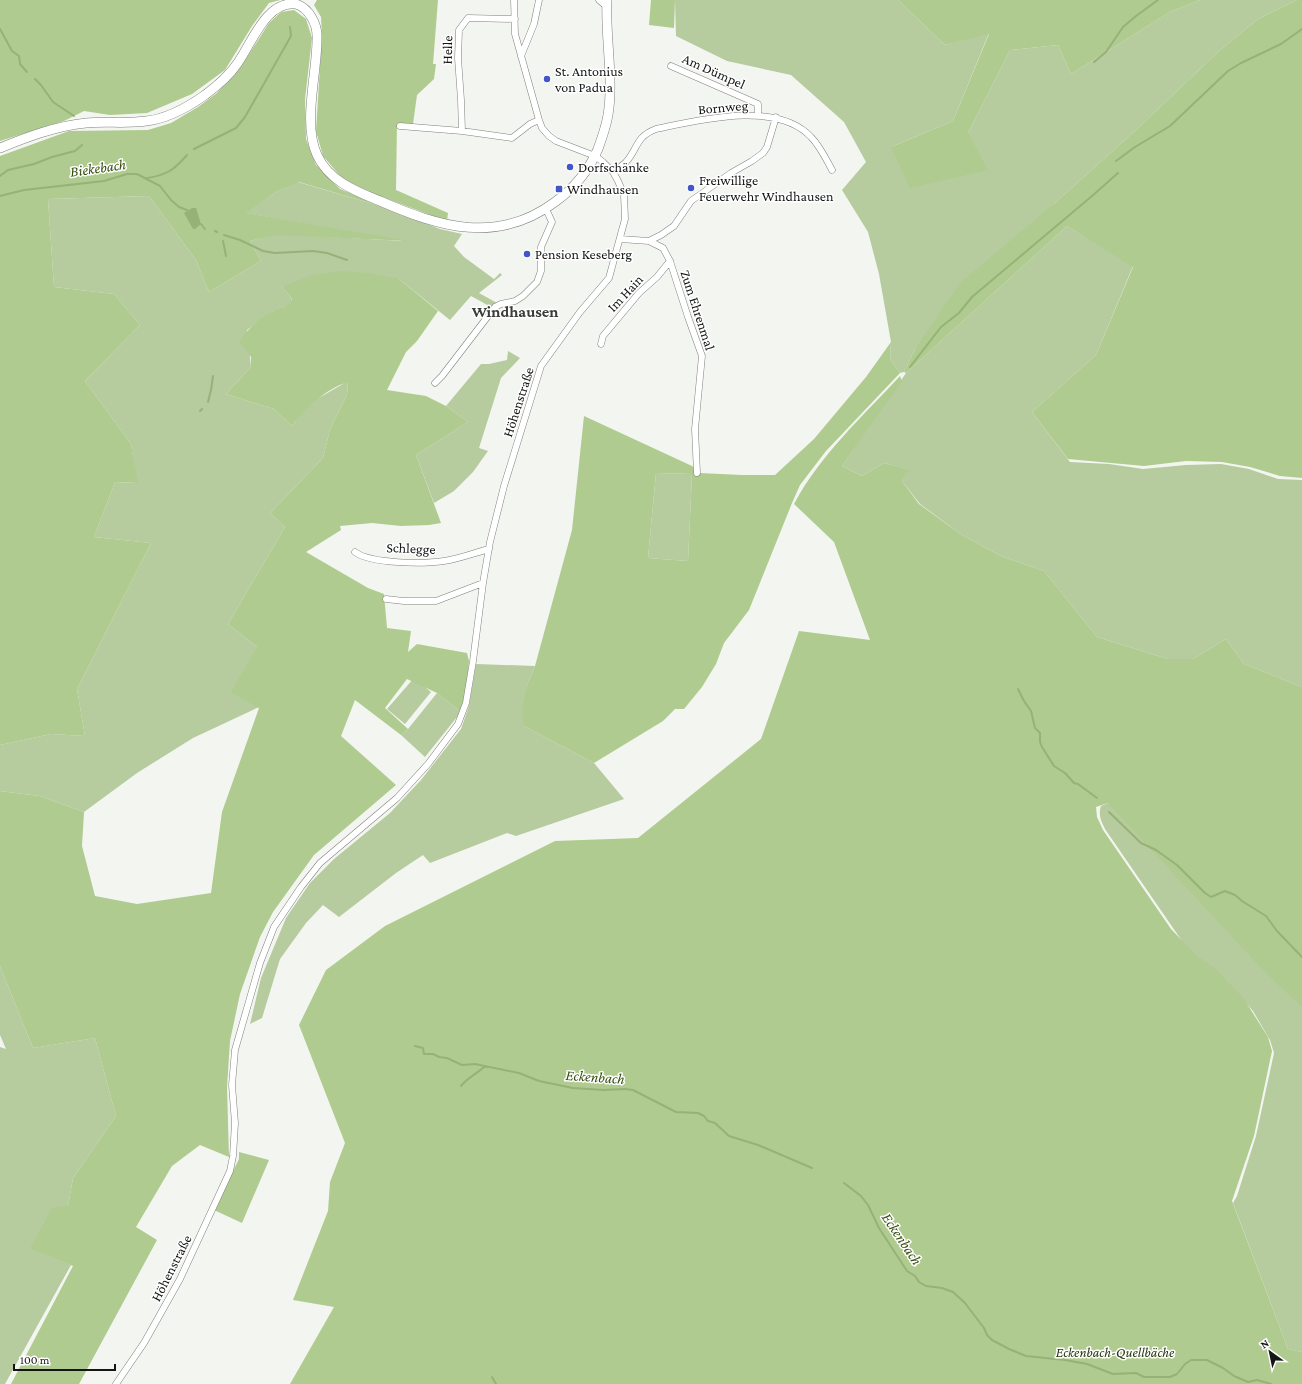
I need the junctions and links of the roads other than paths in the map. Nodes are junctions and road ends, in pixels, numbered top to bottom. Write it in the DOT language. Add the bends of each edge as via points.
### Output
graph roads {
  1 [pos="514,0"];
  2 [pos="539,0"];
  3 [pos="604,2"];
  4 [pos="515,19"];
  5 [pos="521,56"];
  6 [pos="671,66"];
  7 [pos="758,116"];
  8 [pos="776,117"];
  9 [pos="539,120"];
  10 [pos="400,126"];
  11 [pos="462,131"];
  12 [pos="0,148"];
  13 [pos="595,156"];
  14 [pos="832,170"];
  15 [pos="613,172"];
  16 [pos="546,209"];
  17 [pos="620,239"];
  18 [pos="649,241"];
  19 [pos="670,261"];
  20 [pos="601,344"];
  21 [pos="435,383"];
  22 [pos="697,473"];
  23 [pos="489,549"];
  24 [pos="355,552"];
  25 [pos="483,583"];
  26 [pos="386,599"];
  27 [pos="116,1384"];
  1 -- 4 [label="street, Höhenstraße"];
  2 -- 5 [label="street" via="534,24"];
  3 -- 13 [label="main road" via="608,115"];
  4 -- 5 [label="street, Höhenstraße" via="515,34"];
  4 -- 11 [label="street, Helle" via="468,18 459,30"];
  5 -- 9 [label="street, Höhenstraße"];
  6 -- 7 [label="street, Am Dümpel" via="758,104"];
  7 -- 8 [label="street, Bornweg"];
  7 -- 15 [label="street, Bornweg" via="717,117 651,131 638,143 626,162"];
  8 -- 14 [label="street, Bornweg" via="797,125 811,136"];
  8 -- 18 [label="street" via="763,153 691,201 674,226"];
  9 -- 11 [label="street" via="512,138"];
  9 -- 13 [label="street, Höhenstraße" via="542,128 556,141"];
  10 -- 11 [label="street"];
  12 -- 16 [label="main road" via="64,126 149,121 174,114 204,95 228,75 270,12 282,5 296,4 310,15 317,35 311,109 313,144 322,163 336,180 423,219 471,229 520,222"];
  13 -- 15 [label="street, Höhenstraße"];
  13 -- 16 [label="main road" via="574,186"];
  15 -- 17 [label="street, Höhenstraße" via="624,195 625,219"];
  16 -- 21 [label="street" via="552,222 541,248 537,282 515,301 495,307"];
  17 -- 18 [label="street"];
  17 -- 23 [label="street, Höhenstraße" via="609,278 580,312 542,366 504,486"];
  18 -- 19 [label="street, Zum Ehrenmal" via="663,248"];
  19 -- 20 [label="street, Im Hain" via="603,336"];
  19 -- 22 [label="street, Zum Ehrenmal" via="702,356 695,429"];
  23 -- 24 [label="street, Schlegge" via="444,561 420,563 361,557"];
  23 -- 25 [label="street, Höhenstraße"];
  25 -- 26 [label="street" via="436,601"];
  25 -- 27 [label="street, Höhenstraße" via="466,703 458,724 428,764 397,798 320,863 274,927 260,964 235,1050 232,1085 235,1123 230,1170 180,1279 144,1343"];
}
